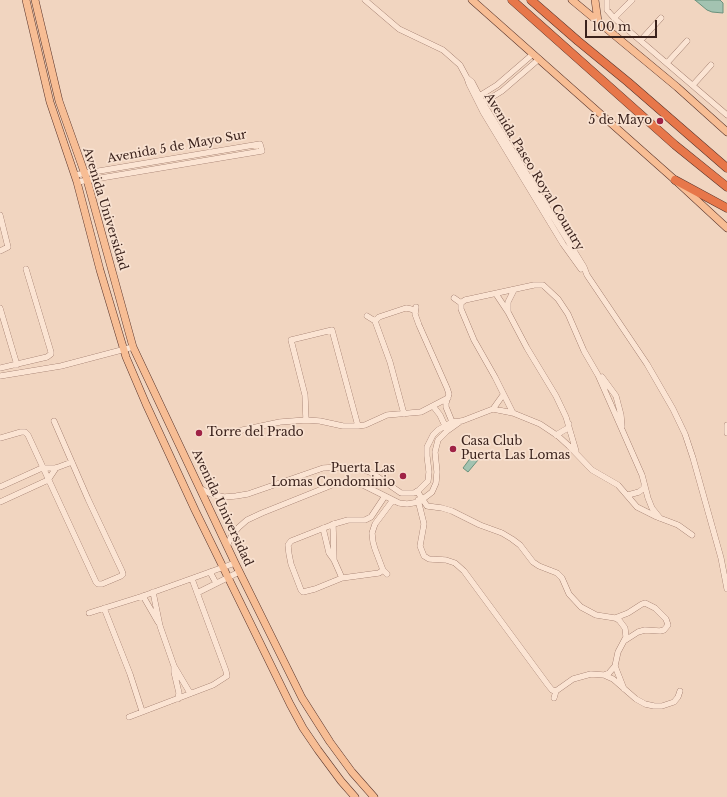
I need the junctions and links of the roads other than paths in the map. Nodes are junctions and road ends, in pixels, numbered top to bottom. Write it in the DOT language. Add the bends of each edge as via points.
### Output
graph roads {
  1 [pos="26,0"];
  2 [pos="35,0"];
  3 [pos="364,0"];
  4 [pos="472,0"];
  5 [pos="512,0"];
  6 [pos="531,0"];
  7 [pos="572,0"];
  8 [pos="595,0"];
  9 [pos="607,0"];
  10 [pos="632,0"];
  11 [pos="614,18"];
  12 [pos="661,18"];
  13 [pos="598,21"];
  14 [pos="641,40"];
  15 [pos="687,41"];
  16 [pos="533,54"];
  17 [pos="539,59"];
  18 [pos="667,63"];
  19 [pos="711,65"];
  20 [pos="497,85"];
  21 [pos="693,85"];
  22 [pos="502,91"];
  23 [pos="478,97"];
  24 [pos="481,104"];
  25 [pos="727,116"];
  26 [pos="727,132"];
  27 [pos="727,168"];
  28 [pos="86,177"];
  29 [pos="76,179"];
  30 [pos="675,180"];
  31 [pos="727,187"];
  32 [pos="727,208"];
  33 [pos="0,215"];
  34 [pos="727,228"];
  35 [pos="2,250"];
  36 [pos="26,269"];
  37 [pos="514,290"];
  38 [pos="496,294"];
  39 [pos="454,298"];
  40 [pos="462,303"];
  41 [pos="0,308"];
  42 [pos="508,312"];
  43 [pos="367,316"];
  44 [pos="375,321"];
  45 [pos="133,346"];
  46 [pos="123,350"];
  47 [pos="17,364"];
  48 [pos="0,368"];
  49 [pos="0,376"];
  50 [pos="503,395"];
  51 [pos="448,398"];
  52 [pos="433,406"];
  53 [pos="493,409"];
  54 [pos="513,413"];
  55 [pos="404,414"];
  56 [pos="306,420"];
  57 [pos="54,421"];
  58 [pos="453,424"];
  59 [pos="568,424"];
  60 [pos="358,426"];
  61 [pos="727,426"];
  62 [pos="446,428"];
  63 [pos="233,432"];
  64 [pos="727,433"];
  65 [pos="556,435"];
  66 [pos="0,438"];
  67 [pos="576,454"];
  68 [pos="72,462"];
  69 [pos="42,468"];
  70 [pos="56,468"];
  71 [pos="375,475"];
  72 [pos="48,480"];
  73 [pos="644,484"];
  74 [pos="0,487"];
  75 [pos="368,487"];
  76 [pos="201,489"];
  77 [pos="415,492"];
  78 [pos="628,495"];
  79 [pos="385,496"];
  80 [pos="393,500"];
  81 [pos="420,501"];
  82 [pos="0,502"];
  83 [pos="371,517"];
  84 [pos="660,518"];
  85 [pos="378,520"];
  86 [pos="333,524"];
  87 [pos="323,528"];
  88 [pos="692,535"];
  89 [pos="227,546"];
  90 [pos="334,560"];
  91 [pos="235,563"];
  92 [pos="223,567"];
  93 [pos="210,572"];
  94 [pos="239,572"];
  95 [pos="228,577"];
  96 [pos="342,578"];
  97 [pos="192,579"];
  98 [pos="216,584"];
  99 [pos="727,589"];
  100 [pos="153,592"];
  101 [pos="197,593"];
  102 [pos="143,596"];
  103 [pos="104,608"];
  104 [pos="89,613"];
  105 [pos="616,618"];
  106 [pos="160,626"];
  107 [pos="624,641"];
  108 [pos="174,666"];
  109 [pos="615,666"];
  110 [pos="604,675"];
  111 [pos="624,689"];
  112 [pos="556,690"];
  113 [pos="680,690"];
  114 [pos="190,693"];
  115 [pos="554,698"];
  116 [pos="178,699"];
  117 [pos="142,711"];
  118 [pos="129,717"];
  119 [pos="355,797"];
  120 [pos="374,797"];
  1 -- 29 [label="main road, Avenida Universidad" via="50,102"];
  2 -- 28 [label="main road, Avenida Universidad" via="59,101"];
  3 -- 23 [label="street, Avenida Paseo Royal Country" via="402,31 443,50 460,65"];
  4 -- 16 [label="main road"];
  5 -- 31 [label="highway" via="669,140"];
  6 -- 27 [label="highway"];
  7 -- 13 [label="main road"];
  8 -- 13 [label="main road"];
  9 -- 11 [label="street" via="607,10"];
  10 -- 11 [label="street"];
  11 -- 14 [label="street"];
  12 -- 14 [label="street"];
  13 -- 26 [label="main road"];
  14 -- 18 [label="street"];
  15 -- 18 [label="street"];
  16 -- 17 [label="main road"];
  16 -- 20 [label="street"];
  17 -- 22 [label="street"];
  17 -- 30 [label="main road"];
  18 -- 21 [label="street"];
  19 -- 21 [label="street"];
  20 -- 22 [label="street"];
  20 -- 23 [label="street"];
  21 -- 25 [label="street"];
  22 -- 24 [label="street"];
  23 -- 24 [label="street, Avenida Paseo Royal Country"];
  24 -- 99 [label="street, Avenida Paseo Royal Country" via="581,270 587,275 646,364 673,409 685,434"];
  28 -- 28 [label="street, Avenida 5 de Mayo Sur" via="262,151 260,144"];
  28 -- 29 [label="street, Avenida 5 de Mayo Sur"];
  28 -- 45 [label="main road, Avenida Universidad"];
  29 -- 46 [label="main road, Avenida Universidad"];
  30 -- 32 [label="highway"];
  30 -- 34 [label="main road"];
  33 -- 35 [label="street" via="8,245"];
  36 -- 47 [label="street" via="51,354"];
  37 -- 38 [label="street"];
  37 -- 42 [label="street" via="508,302"];
  37 -- 73 [label="street" via="543,285 563,305 598,375"];
  38 -- 40 [label="street" via="465,300"];
  38 -- 42 [label="street"];
  39 -- 40 [label="street"];
  40 -- 50 [label="street" via="461,309 474,340"];
  41 -- 47 [label="street"];
  42 -- 59 [label="street" via="550,384"];
  43 -- 44 [label="street"];
  44 -- 51 [label="street" via="379,317 406,308 415,309 419,325 447,388"];
  44 -- 55 [label="street" via="390,362"];
  45 -- 46 [label="street"];
  45 -- 76 [label="main road, Avenida Universidad"];
  46 -- 49 [label="street" via="61,366"];
  46 -- 92 [label="main road, Avenida Universidad"];
  47 -- 48 [label="street"];
  50 -- 53 [label="street"];
  50 -- 54 [label="street"];
  51 -- 52 [label="street"];
  51 -- 58 [label="street" via="446,407"];
  52 -- 55 [label="street" via="421,412"];
  52 -- 62 [label="street"];
  53 -- 54 [label="street"];
  53 -- 58 [label="street"];
  54 -- 65 [label="street" via="540,424"];
  55 -- 60 [label="street" via="388,415"];
  56 -- 60 [label="street"];
  56 -- 60 [label="street" via="305,395 289,338 332,329"];
  56 -- 63 [label="street" via="280,422"];
  57 -- 68 [label="street"];
  58 -- 62 [label="street"];
  59 -- 65 [label="street" via="568,428"];
  59 -- 67 [label="street"];
  61 -- 64 [label="street"];
  62 -- 77 [label="street" via="438,430 427,447 429,476 424,486"];
  62 -- 81 [label="street" via="436,446 436,483 432,492"];
  65 -- 67 [label="street"];
  66 -- 69 [label="street" via="25,432"];
  67 -- 78 [label="street" via="592,470 618,485"];
  68 -- 70 [label="street"];
  68 -- 72 [label="street" via="122,571 121,576 102,584 96,582"];
  69 -- 70 [label="street"];
  69 -- 72 [label="street"];
  69 -- 74 [label="street"];
  70 -- 72 [label="street"];
  71 -- 75 [label="street"];
  71 -- 76 [label="street" via="362,469 333,467 323,468 248,494 224,497"];
  71 -- 77 [label="street" via="401,493"];
  72 -- 82 [label="street"];
  73 -- 78 [label="street" via="644,488 639,492"];
  73 -- 84 [label="street" via="652,508"];
  75 -- 79 [label="street"];
  75 -- 89 [label="street" via="346,482 332,485 269,510 239,526"];
  76 -- 89 [label="main road, Avenida Universidad"];
  77 -- 81 [label="street"];
  78 -- 84 [label="street" via="637,507"];
  79 -- 80 [label="street"];
  79 -- 83 [label="street"];
  80 -- 81 [label="street" via="407,504"];
  80 -- 85 [label="street"];
  81 -- 105 [label="street" via="427,506 452,511 502,533 520,545 533,562 557,573 569,594 581,607 596,615"];
  81 -- 112 [label="street" via="424,524 420,546 424,556 455,563 464,571 548,686"];
  83 -- 85 [label="street"];
  83 -- 86 [label="street"];
  84 -- 88 [label="street" via="678,525"];
  85 -- 96 [label="street" via="372,533 373,542 385,572"];
  86 -- 87 [label="street"];
  86 -- 90 [label="street"];
  87 -- 90 [label="street" via="329,553"];
  87 -- 96 [label="street" via="291,541 288,545 296,579 303,592"];
  89 -- 91 [label="main road, Avenida Universidad"];
  90 -- 96 [label="street"];
  91 -- 92 [label="street"];
  91 -- 94 [label="main road, Avenida Universidad"];
  92 -- 93 [label="street"];
  92 -- 95 [label="main road, Avenida Universidad"];
  93 -- 97 [label="street"];
  93 -- 98 [label="street"];
  94 -- 95 [label="street"];
  94 -- 120 [label="main road, Avenida Universidad" via="316,722 352,772"];
  95 -- 98 [label="street"];
  95 -- 119 [label="main road, Avenida Universidad" via="303,728"];
  97 -- 100 [label="street"];
  97 -- 101 [label="street"];
  98 -- 101 [label="street"];
  100 -- 102 [label="street"];
  100 -- 106 [label="street"];
  101 -- 114 [label="street" via="227,676 213,685"];
  102 -- 103 [label="street"];
  102 -- 106 [label="street"];
  103 -- 104 [label="street"];
  103 -- 117 [label="street"];
  105 -- 107 [label="street" via="625,628"];
  105 -- 107 [label="street" via="646,603 666,619 668,625 664,630 645,630 631,635"];
  106 -- 108 [label="street"];
  107 -- 109 [label="street"];
  108 -- 114 [label="street"];
  108 -- 116 [label="street"];
  109 -- 110 [label="street"];
  109 -- 111 [label="street"];
  110 -- 111 [label="street"];
  110 -- 112 [label="street" via="581,676"];
  111 -- 113 [label="street" via="636,699 654,706 674,702"];
  112 -- 115 [label="street"];
  114 -- 116 [label="street"];
  116 -- 117 [label="street"];
  117 -- 118 [label="street"];
}
